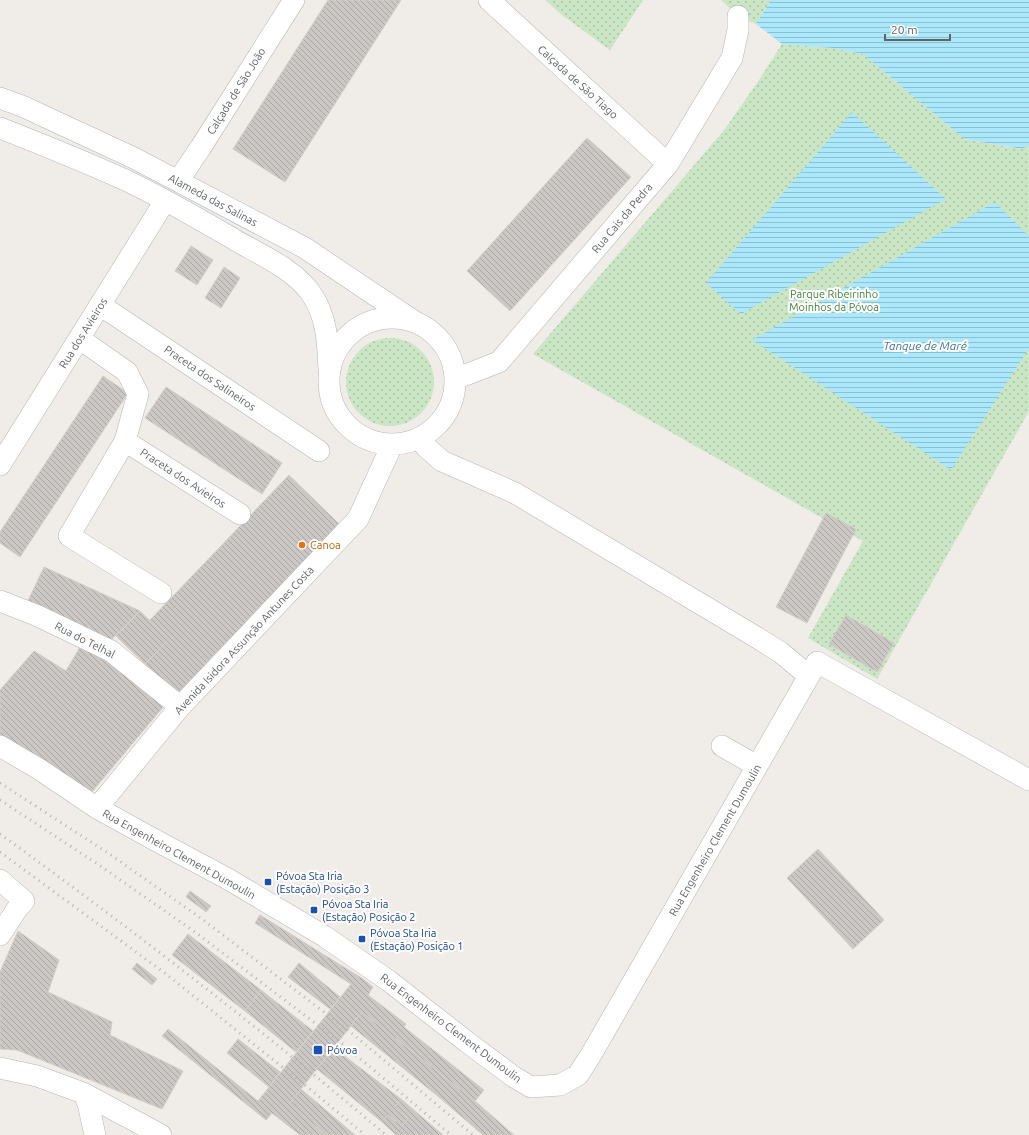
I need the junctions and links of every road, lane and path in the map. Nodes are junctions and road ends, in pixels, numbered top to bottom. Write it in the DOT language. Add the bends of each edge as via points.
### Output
graph roads {
  1 [pos="294,0"];
  2 [pos="489,0"];
  3 [pos="738,16"];
  4 [pos="0,98"];
  5 [pos="0,128"];
  6 [pos="668,164"];
  7 [pos="178,181"];
  8 [pos="166,201"];
  9 [pos="100,305"];
  10 [pos="415,322"];
  11 [pos="80,339"];
  12 [pos="329,370"];
  13 [pos="455,379"];
  14 [pos="420,439"];
  15 [pos="126,441"];
  16 [pos="392,445"];
  17 [pos="320,451"];
  18 [pos="0,465"];
  19 [pos="240,514"];
  20 [pos="161,593"];
  21 [pos="0,601"];
  22 [pos="813,669"];
  23 [pos="179,708"];
  24 [pos="0,746"];
  25 [pos="722,746"];
  26 [pos="757,766"];
  27 [pos="1029,780"];
  28 [pos="97,808"];
  29 [pos="0,880"];
  30 [pos="0,935"];
  31 [pos="0,1068"];
  32 [pos="83,1093"];
  33 [pos="95,1135"];
  34 [pos="161,1135"];
  1 -- 7 [label="street, Calçada de São João"];
  2 -- 6 [label="street, Calçada de São Tiago"];
  3 -- 6 [label="street, Rua Cais da Pedra" via="732,58"];
  4 -- 7 [label="street, Alameda das Salinas" via="134,158"];
  5 -- 8 [label="street, Alameda das Salinas" via="118,177"];
  6 -- 13 [label="street, Rua Cais da Pedra" via="499,362"];
  7 -- 10 [label="street, Alameda das Salinas" via="304,248"];
  8 -- 9 [label="street, Rua dos Avieiros"];
  8 -- 12 [label="street, Alameda das Salinas" via="276,263 297,278 310,292 325,324"];
  9 -- 11 [label="street, Rua dos Avieiros"];
  9 -- 17 [label="street, Praceta dos Salineiros"];
  10 -- 12 [label="street" via="401,318 386,318 358,327 339,346"];
  10 -- 13 [label="street" via="428,329 448,350"];
  11 -- 15 [label="street" via="127,372 138,394"];
  11 -- 18 [label="street, Rua dos Avieiros"];
  12 -- 16 [label="street" via="330,397 342,421 352,432 365,439 378,444"];
  13 -- 14 [label="street" via="450,408 432,431"];
  14 -- 16 [label="street"];
  14 -- 22 [label="street" via="442,461 515,493 780,652"];
  15 -- 19 [label="street, Praceta dos Avieiros"];
  15 -- 20 [label="street" via="69,536"];
  16 -- 23 [label="street, Avenida Isidora Assunção Antunes Costa" via="358,519"];
  21 -- 23 [label="street, Rua do Telhal" via="36,615 111,651"];
  22 -- 26 [label="street, Rua Engenheiro Clement Dumoulin"];
  22 -- 27 [label="street"];
  23 -- 28 [label="street, Avenida Isidora Assunção Antunes Costa"];
  24 -- 28 [label="street, Rua Engenheiro Clement Dumoulin"];
  25 -- 26 [label="street"];
  26 -- 28 [label="street, Rua Engenheiro Clement Dumoulin" via="578,1075 560,1085 531,1087 324,936 228,879"];
  29 -- 30 [label="street" via="24,901"];
  31 -- 32 [label="street" via="37,1076"];
  32 -- 33 [label="street" via="88,1103"];
  32 -- 34 [label="street"];
}
